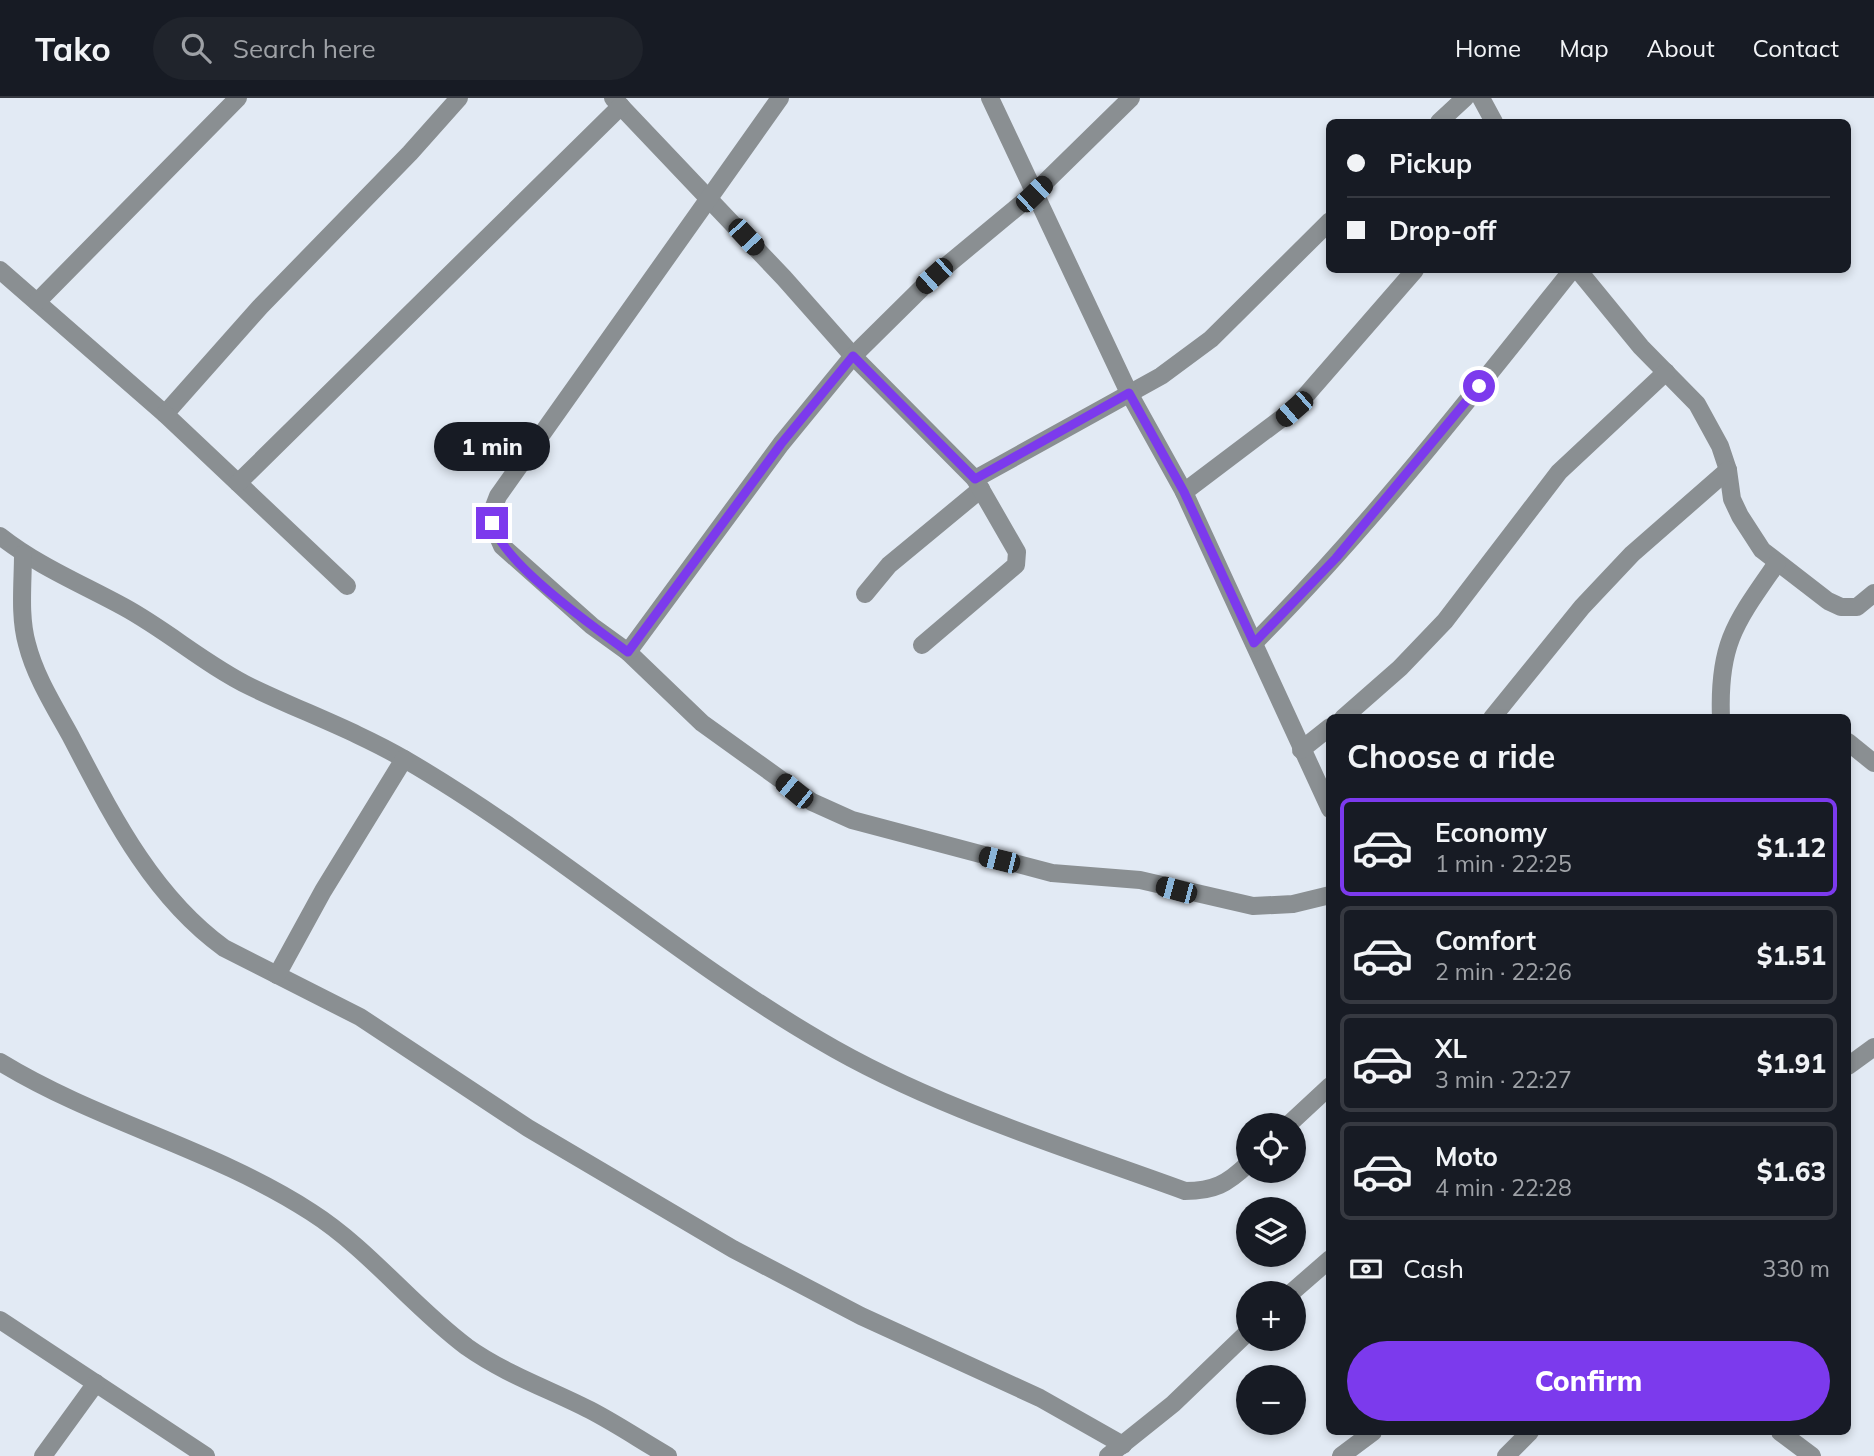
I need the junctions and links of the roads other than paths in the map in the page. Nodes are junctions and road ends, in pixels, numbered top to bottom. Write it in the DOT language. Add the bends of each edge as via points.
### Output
graph roads {
  1 [pos="238,98"];
  2 [pos="459,98"];
  3 [pos="780,98"];
  4 [pos="990,98"];
  5 [pos="1131,98"];
  6 [pos="1465,98"];
  7 [pos="1481,98"];
  8 [pos="617,102"];
  9 [pos="1442,119"];
  10 [pos="1492,119"];
  11 [pos="1034,194"];
  12 [pos="708,197"];
  13 [pos="1326,225"];
  14 [pos="0,270"];
  15 [pos="1412,273"];
  16 [pos="1570,273"];
  17 [pos="1580,273"];
  18 [pos="37,302"];
  19 [pos="853,356"];
  20 [pos="1666,372"];
  21 [pos="1129,393"];
  22 [pos="165,414"];
  23 [pos="1728,471"];
  24 [pos="238,483"];
  25 [pos="978,484"];
  26 [pos="1184,492"];
  27 [pos="0,536"];
  28 [pos="23,554"];
  29 [pos="1777,563"];
  30 [pos="347,586"];
  31 [pos="1874,593"];
  32 [pos="865,594"];
  33 [pos="1254,643"];
  34 [pos="922,645"];
  35 [pos="628,652"];
  36 [pos="1348,714"];
  37 [pos="1495,714"];
  38 [pos="1721,714"];
  39 [pos="1326,730"];
  40 [pos="1851,744"];
  41 [pos="1301,750"];
  42 [pos="404,759"];
  43 [pos="1874,763"];
  44 [pos="1326,801"];
  45 [pos="1326,896"];
  46 [pos="277,975"];
  47 [pos="1874,1047"];
  48 [pos="0,1062"];
  49 [pos="1851,1064"];
  50 [pos="1326,1090"];
  51 [pos="1301,1113"];
  52 [pos="1236,1174"];
  53 [pos="1326,1262"];
  54 [pos="1305,1281"];
  55 [pos="0,1320"];
  56 [pos="1236,1344"];
  57 [pos="96,1383"];
  58 [pos="1369,1435"];
  59 [pos="1527,1435"];
  60 [pos="1784,1435"];
  61 [pos="1123,1445"];
  62 [pos="43,1456"];
  63 [pos="206,1456"];
  64 [pos="668,1456"];
  65 [pos="1108,1456"];
  66 [pos="1341,1456"];
  67 [pos="1506,1456"];
  68 [pos="1812,1456"];
  1 -- 18 [label="street"];
  2 -- 22 [label="street"];
  3 -- 12 [label="street"];
  4 -- 11 [label="street"];
  5 -- 11 [label="street"];
  6 -- 9 [label="street"];
  7 -- 10 [label="street"];
  8 -- 12 [label="street"];
  8 -- 24 [label="street"];
  11 -- 19 [label="street" via="934,276"];
  11 -- 21 [label="street"];
  12 -- 19 [label="street"];
  12 -- 35 [label="street" via="492,509 495,534 502,546 582,618"];
  13 -- 21 [label="street" via="1211,340"];
  14 -- 18 [label="street"];
  15 -- 26 [label="street" via="1294,409"];
  16 -- 33 [label="street" via="1389,498"];
  17 -- 20 [label="street"];
  18 -- 22 [label="street"];
  19 -- 25 [label="street"];
  19 -- 35 [label="street" via="781,444"];
  20 -- 23 [label="street" via="1712,428"];
  20 -- 36 [label="street" via="1559,472 1445,621"];
  21 -- 25 [label="street"];
  21 -- 26 [label="street"];
  22 -- 24 [label="street"];
  23 -- 29 [label="street" via="1740,516 1762,550"];
  23 -- 37 [label="street" via="1632,554"];
  24 -- 30 [label="street"];
  25 -- 32 [label="street" via="889,565"];
  25 -- 34 [label="street" via="1018,560"];
  26 -- 33 [label="street"];
  27 -- 28 [label="street"];
  28 -- 42 [label="street" via="134,612 229,675"];
  28 -- 46 [label="street" via="27,645 57,712 127,841 149,874 206,935"];
  29 -- 31 [label="street" via="1841,607 1857,607"];
  29 -- 38 [label="street" via="1728,639"];
  33 -- 41 [label="street"];
  35 -- 45 [label="street" via="682,706 729,744 794,791 852,820 1052,873 1140,880 1253,906"];
  39 -- 41 [label="street"];
  40 -- 43 [label="street"];
  41 -- 44 [label="street"];
  42 -- 46 [label="street"];
  42 -- 52 [label="street" via="533,842 741,992 822,1042 891,1077 1185,1191 1212,1190"];
  46 -- 61 [label="street" via="360,1017 516,1120 733,1250 861,1316 1040,1398"];
  47 -- 49 [label="street"];
  48 -- 64 [label="street" via="77,1103 249,1176 312,1212 474,1351 593,1411"];
  50 -- 51 [label="street"];
  53 -- 54 [label="street"];
  55 -- 57 [label="street"];
  56 -- 61 [label="street"];
  57 -- 62 [label="street"];
  57 -- 63 [label="street"];
  58 -- 66 [label="street"];
  59 -- 67 [label="street"];
  60 -- 68 [label="street"];
  61 -- 65 [label="street"];
}
